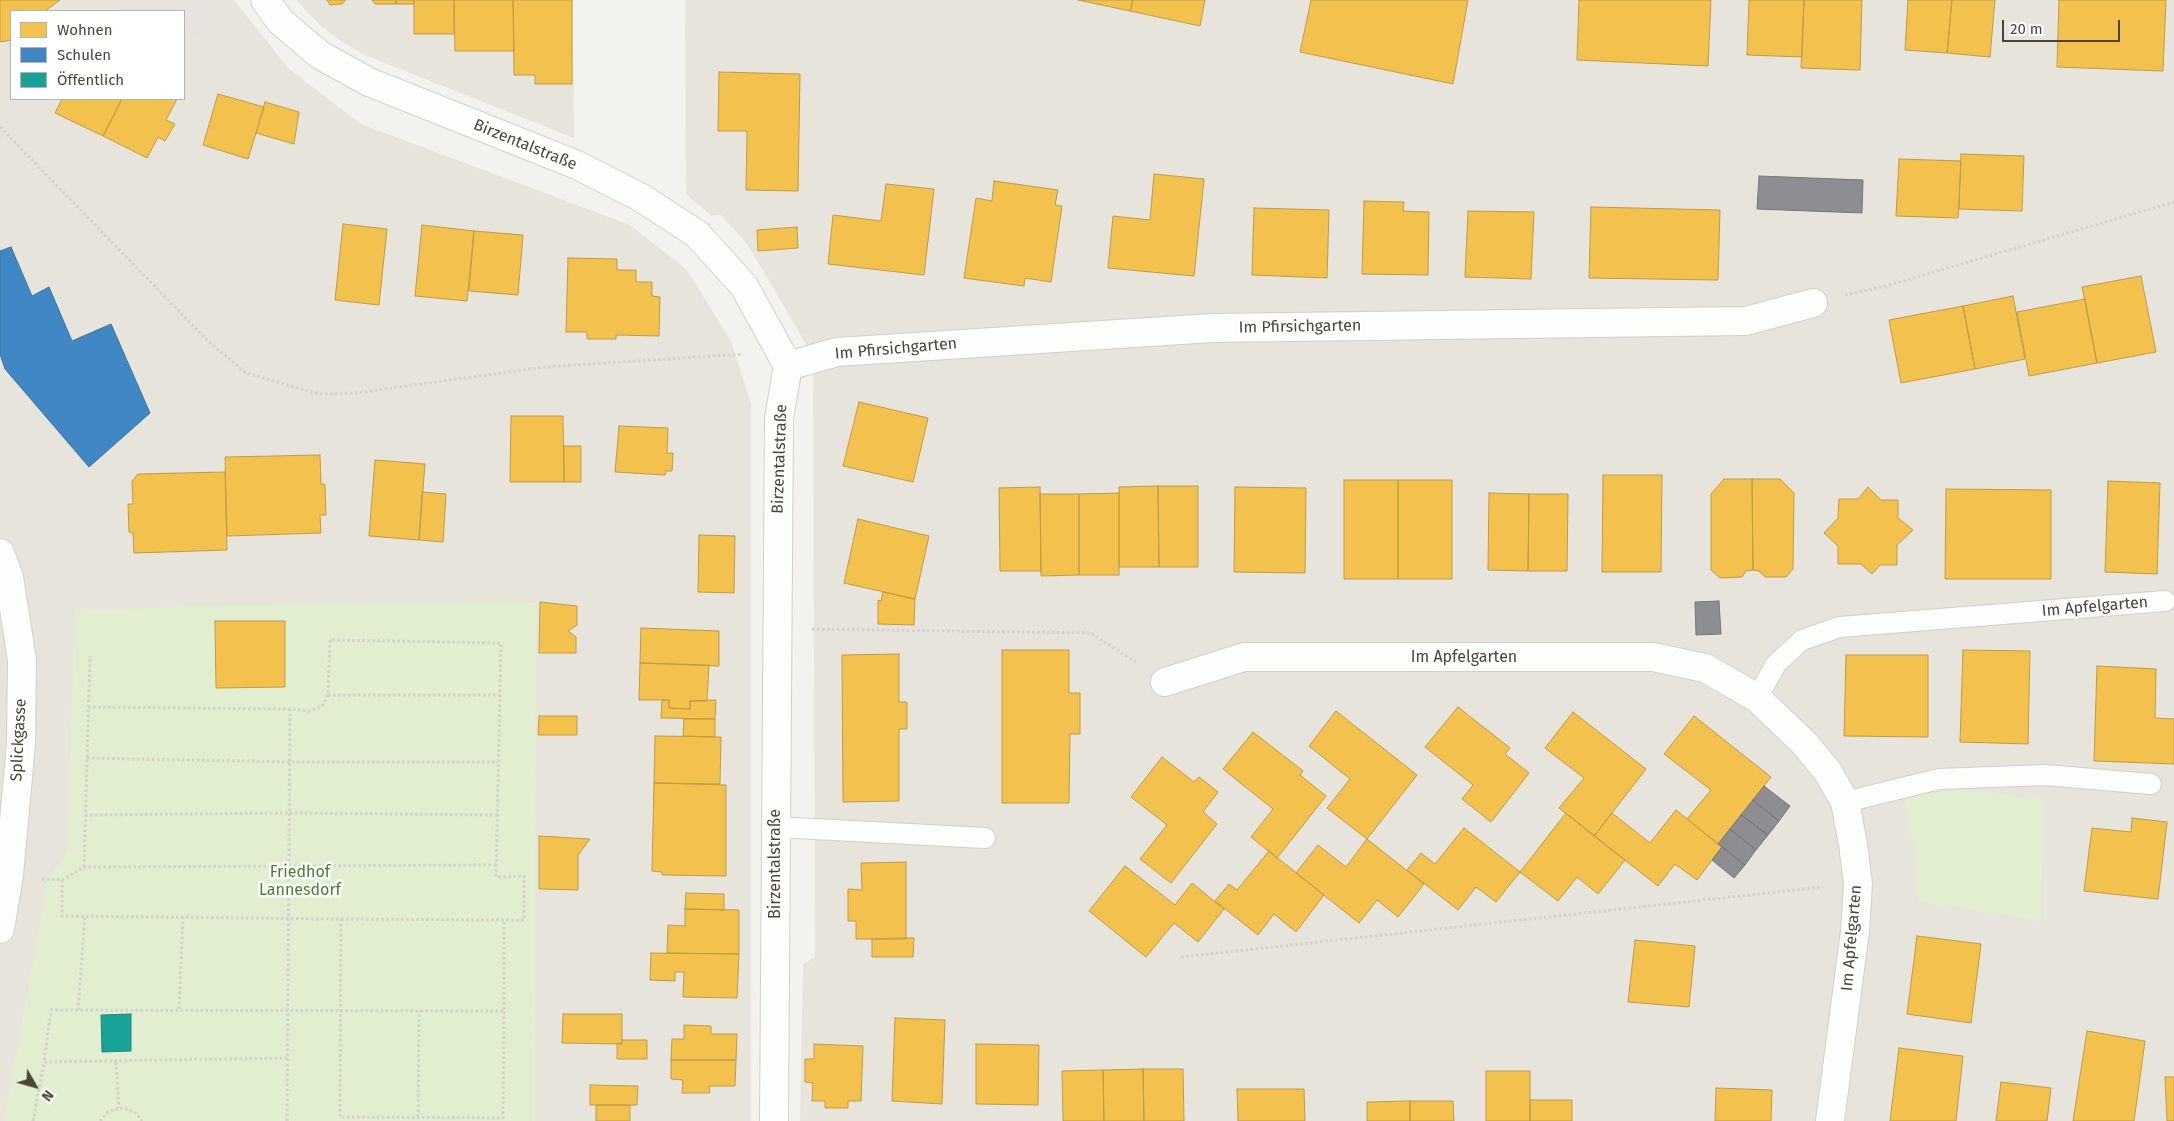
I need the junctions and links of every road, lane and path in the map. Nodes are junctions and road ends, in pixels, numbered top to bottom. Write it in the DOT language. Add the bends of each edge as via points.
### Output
graph roads {
  1 [pos="265,0"];
  2 [pos="0,127"];
  3 [pos="2174,202"];
  4 [pos="1813,303"];
  5 [pos="784,358"];
  6 [pos="0,553"];
  7 [pos="2166,602"];
  8 [pos="776,629"];
  9 [pos="90,656"];
  10 [pos="1165,682"];
  11 [pos="328,695"];
  12 [pos="499,696"];
  13 [pos="1757,698"];
  14 [pos="88,707"];
  15 [pos="290,709"];
  16 [pos="87,758"];
  17 [pos="290,762"];
  18 [pos="497,762"];
  19 [pos="2151,784"];
  20 [pos="1845,802"];
  21 [pos="290,813"];
  22 [pos="85,815"];
  23 [pos="498,815"];
  24 [pos="776,827"];
  25 [pos="985,838"];
  26 [pos="497,866"];
  27 [pos="84,867"];
  28 [pos="289,867"];
  29 [pos="9,875"];
  30 [pos="62,880"];
  31 [pos="1858,884"];
  32 [pos="85,916"];
  33 [pos="183,917"];
  34 [pos="288,918"];
  35 [pos="342,919"];
  36 [pos="504,920"];
  37 [pos="0,929"];
  38 [pos="1181,957"];
  39 [pos="179,1009"];
  40 [pos="287,1009"];
  41 [pos="78,1010"];
  42 [pos="340,1010"];
  43 [pos="419,1010"];
  44 [pos="504,1011"];
  45 [pos="287,1058"];
  46 [pos="44,1062"];
  47 [pos="116,1062"];
  48 [pos="119,1108"];
  49 [pos="418,1118"];
  50 [pos="33,1121"];
  51 [pos="100,1121"];
  52 [pos="142,1121"];
  53 [pos="287,1121"];
  54 [pos="774,1121"];
  55 [pos="1830,1121"];
  1 -- 5 [label="street, Birzentalstraße" via="280,21 320,55 369,82 577,165 640,197 697,234 744,286"];
  2 -- 5 [label="path" via="208,341 246,373 319,394 356,393 545,367 731,355"];
  3 -- 4 [label="path" via="1886,286"];
  4 -- 5 [label="street, Im Pfirsichgarten" via="1746,321 1212,328"];
  5 -- 8 [label="street, Birzentalstraße" via="779,418"];
  6 -- 29 [label="street, Splickgasse" via="9,577 22,660 21,744"];
  7 -- 13 [label="lane, Im Apfelgarten" via="1840,627 1802,640 1776,664"];
  8 -- 10 [label="path" via="1091,633"];
  8 -- 24 [label="street, Birzentalstraße"];
  9 -- 14 [label="path"];
  10 -- 13 [label="street, Im Apfelgarten" via="1244,657 1652,657 1705,668"];
  11 -- 12 [label="path"];
  11 -- 12 [label="path" via="330,640 500,643"];
  11 -- 15 [label="path" via="322,706 309,711"];
  12 -- 18 [label="path"];
  13 -- 20 [label="street, Im Apfelgarten" via="1805,744 1828,772"];
  14 -- 15 [label="path"];
  14 -- 16 [label="path"];
  15 -- 17 [label="path"];
  16 -- 17 [label="path"];
  16 -- 22 [label="path"];
  17 -- 18 [label="path"];
  17 -- 21 [label="path"];
  18 -- 23 [label="path"];
  19 -- 20 [label="lane" via="2045,775 1939,779"];
  20 -- 31 [label="street, Im Apfelgarten"];
  21 -- 22 [label="path"];
  21 -- 23 [label="path"];
  21 -- 28 [label="path"];
  22 -- 27 [label="path"];
  23 -- 26 [label="path"];
  24 -- 25 [label="lane"];
  24 -- 54 [label="street, Birzentalstraße"];
  26 -- 28 [label="path"];
  26 -- 36 [label="path" via="496,877 524,876 524,920"];
  27 -- 28 [label="path"];
  27 -- 30 [label="path"];
  28 -- 34 [label="path"];
  29 -- 30 [label="path"];
  29 -- 37 [label="street, Splickgasse"];
  30 -- 32 [label="path" via="62,916"];
  31 -- 38 [label="path"];
  31 -- 55 [label="street, Im Apfelgarten" via="1855,931"];
  32 -- 33 [label="path"];
  32 -- 41 [label="path"];
  33 -- 34 [label="path"];
  33 -- 39 [label="path"];
  34 -- 35 [label="path"];
  34 -- 40 [label="path"];
  35 -- 36 [label="path"];
  35 -- 42 [label="path"];
  36 -- 44 [label="path"];
  39 -- 40 [label="path"];
  39 -- 41 [label="path"];
  40 -- 42 [label="path"];
  40 -- 45 [label="path"];
  41 -- 46 [label="path" via="51,1010"];
  42 -- 43 [label="path"];
  42 -- 49 [label="path" via="340,1117"];
  43 -- 44 [label="path"];
  43 -- 49 [label="path"];
  44 -- 49 [label="path" via="503,1118"];
  45 -- 47 [label="path"];
  45 -- 53 [label="path"];
  46 -- 47 [label="path"];
  46 -- 50 [label="path"];
  47 -- 48 [label="path"];
  48 -- 51 [label="path" via="108,1112"];
  48 -- 52 [label="path" via="128,1109"];
}
